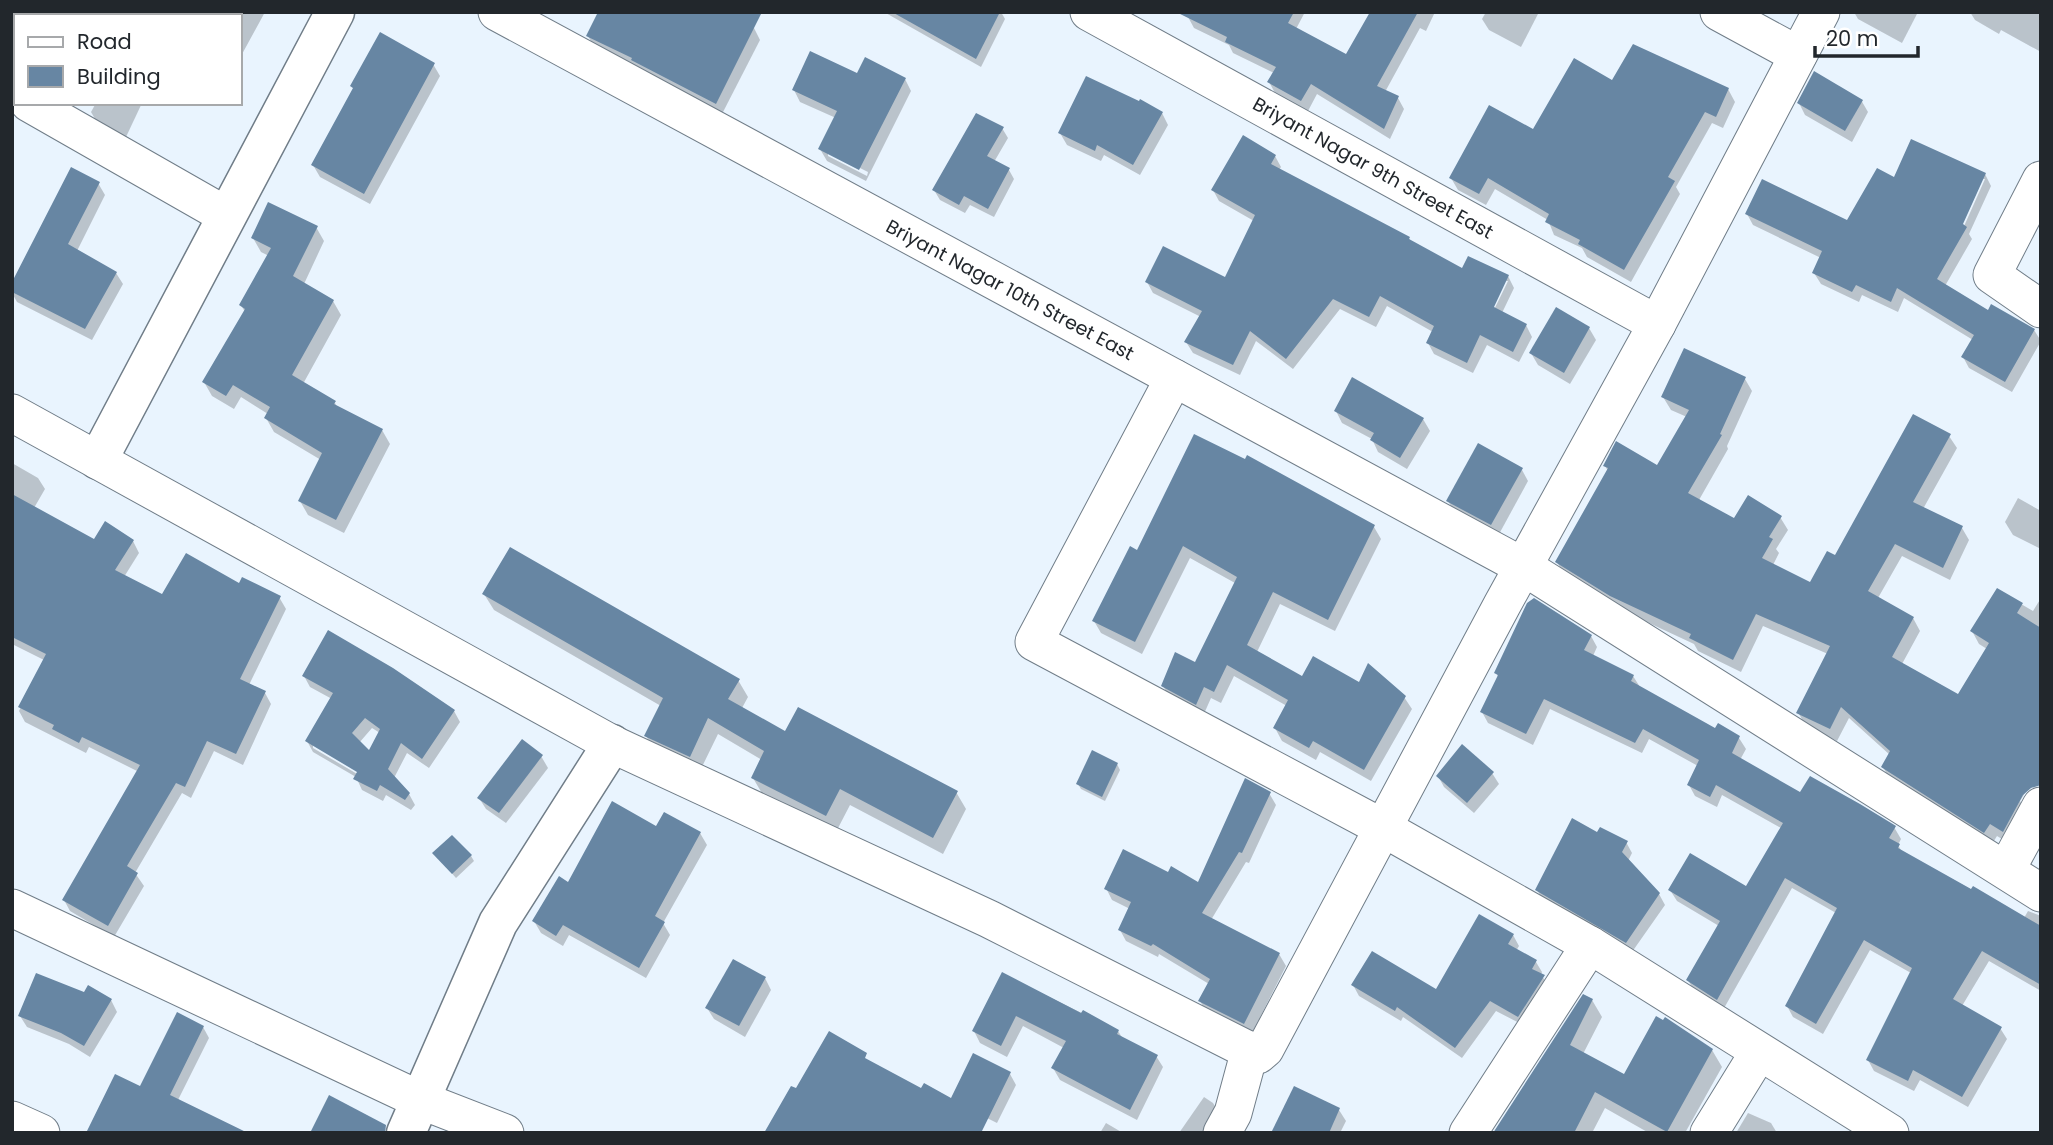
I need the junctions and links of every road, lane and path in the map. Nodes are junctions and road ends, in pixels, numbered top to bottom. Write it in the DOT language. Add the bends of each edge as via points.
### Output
graph roads {
  1 [pos="335,12"];
  2 [pos="497,12"];
  3 [pos="1089,12"];
  4 [pos="1719,12"];
  5 [pos="1821,12"];
  6 [pos="1798,55"];
  7 [pos="33,105"];
  8 [pos="2041,180"];
  9 [pos="227,216"];
  10 [pos="2041,309"];
  11 [pos="1657,324"];
  12 [pos="1174,378"];
  13 [pos="12,413"];
  14 [pos="98,460"];
  15 [pos="1524,566"];
  16 [pos="612,744"];
  17 [pos="2041,806"];
  18 [pos="1384,828"];
  19 [pos="2006,870"];
  20 [pos="2041,893"];
  21 [pos="12,908"];
  22 [pos="1590,945"];
  23 [pos="1250,1050"];
  24 [pos="1759,1052"];
  25 [pos="413,1116"];
  26 [pos="12,1119"];
  27 [pos="41,1133"];
  28 [pos="505,1133"];
  29 [pos="1222,1133"];
  30 [pos="1468,1133"];
  31 [pos="1709,1133"];
  32 [pos="1890,1133"];
  1 -- 9 [label="street"];
  2 -- 12 [label="street, Briyant Nagar 10th Street East"];
  3 -- 11 [label="street, Briyant Nagar 9th Street East"];
  4 -- 6 [label="street"];
  5 -- 6 [label="street"];
  6 -- 11 [label="street"];
  7 -- 9 [label="street"];
  8 -- 10 [label="street" via="1992,275"];
  9 -- 14 [label="street"];
  11 -- 15 [label="street"];
  12 -- 15 [label="street, Briyant Nagar 10th Street East"];
  12 -- 18 [label="street" via="1034,642"];
  13 -- 14 [label="street"];
  14 -- 16 [label="street"];
  15 -- 18 [label="street"];
  15 -- 19 [label="street, Briyant Nagar 10th Street East"];
  16 -- 23 [label="street" via="989,919"];
  16 -- 25 [label="street" via="498,923"];
  17 -- 19 [label="street"];
  18 -- 22 [label="street"];
  18 -- 23 [label="street" via="1265,1049 1258,1055"];
  19 -- 20 [label="street, Briyant Nagar 10th Street East"];
  21 -- 25 [label="street"];
  22 -- 24 [label="street"];
  22 -- 30 [label="street"];
  23 -- 29 [label="street" via="1233,1113"];
  24 -- 31 [label="street"];
  24 -- 32 [label="street"];
  25 -- 28 [label="street"];
  26 -- 27 [label="street"];
}
